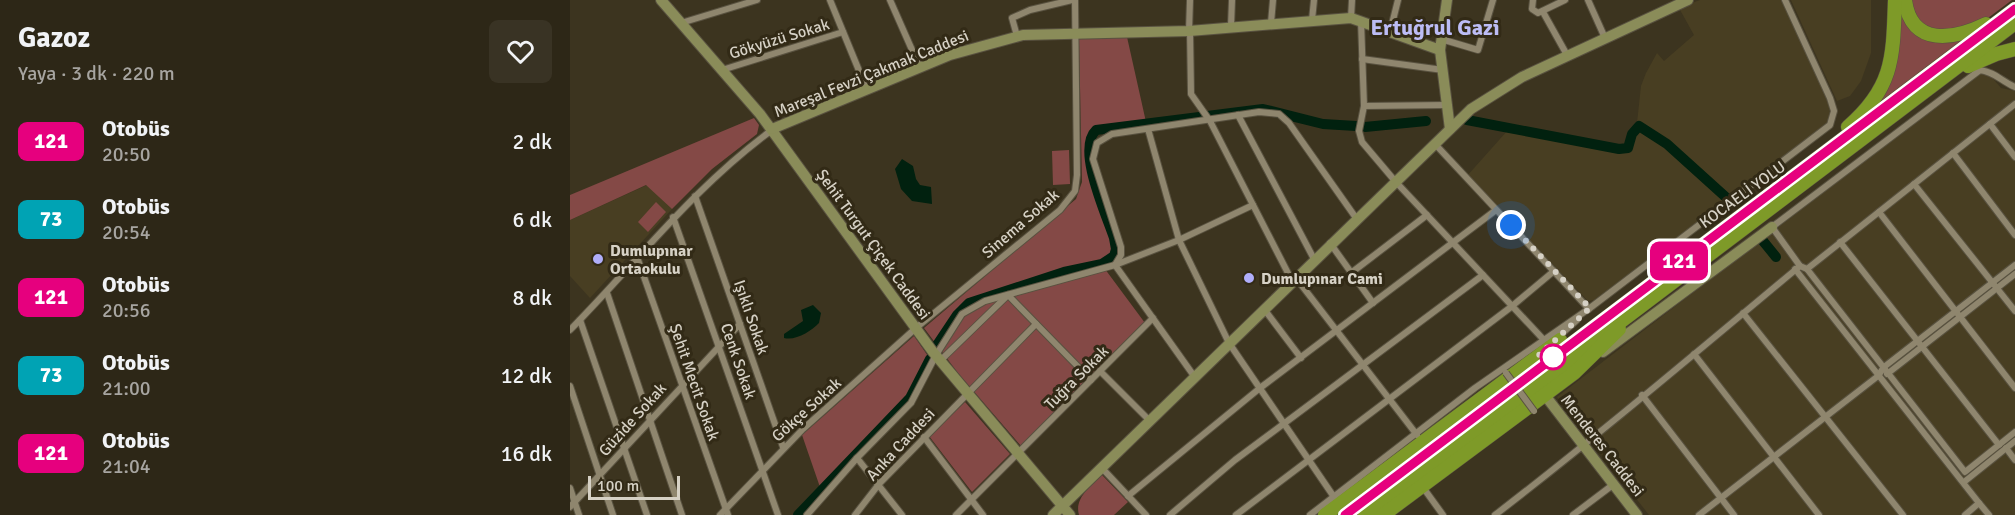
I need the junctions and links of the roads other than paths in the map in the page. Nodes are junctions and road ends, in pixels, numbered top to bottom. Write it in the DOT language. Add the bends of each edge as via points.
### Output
graph roads {
  1 [pos="661,0"];
  2 [pos="757,0"];
  3 [pos="830,0"];
  4 [pos="890,0"];
  5 [pos="1073,0"];
  6 [pos="1190,0"];
  7 [pos="1232,0"];
  8 [pos="1273,0"];
  9 [pos="1314,0"];
  10 [pos="1352,0"];
  11 [pos="1398,0"];
  12 [pos="1447,0"];
  13 [pos="1494,0"];
  14 [pos="1533,0"];
  15 [pos="1565,0"];
  16 [pos="1588,0"];
  17 [pos="1688,0"];
  18 [pos="1785,0"];
  19 [pos="1895,0"];
  20 [pos="1905,0"];
  21 [pos="2015,3"];
  22 [pos="2015,9"];
  23 [pos="1543,12"];
  24 [pos="1355,19"];
  25 [pos="1312,20"];
  26 [pos="2015,22"];
  27 [pos="681,23"];
  28 [pos="1271,23"];
  29 [pos="1231,26"];
  30 [pos="1190,31"];
  31 [pos="843,32"];
  32 [pos="1390,32"];
  33 [pos="1075,34"];
  34 [pos="1017,36"];
  35 [pos="1605,38"];
  36 [pos="1440,45"];
  37 [pos="2015,49"];
  38 [pos="1567,55"];
  39 [pos="1362,59"];
  40 [pos="920,68"];
  41 [pos="722,70"];
  42 [pos="1443,70"];
  43 [pos="2015,87"];
  44 [pos="867,90"];
  45 [pos="2015,104"];
  46 [pos="1447,105"];
  47 [pos="1364,106"];
  48 [pos="1238,115"];
  49 [pos="1210,121"];
  50 [pos="1990,124"];
  51 [pos="772,129"];
  52 [pos="1148,129"];
  53 [pos="1450,129"];
  54 [pos="1858,142"];
  55 [pos="1435,144"];
  56 [pos="1953,153"];
  57 [pos="2015,157"];
  58 [pos="1395,181"];
  59 [pos="1914,184"];
  60 [pos="695,196"];
  61 [pos="1764,199"];
  62 [pos="1253,204"];
  63 [pos="1496,210"];
  64 [pos="1879,212"];
  65 [pos="1426,215"];
  66 [pos="673,217"];
  67 [pos="1356,218"];
  68 [pos="1772,227"];
  69 [pos="2015,235"];
  70 [pos="1179,240"];
  71 [pos="1840,242"];
  72 [pos="1330,243"];
  73 [pos="1454,243"];
  74 [pos="1701,244"];
  75 [pos="637,257"];
  76 [pos="1314,259"];
  77 [pos="1115,265"];
  78 [pos="2015,265"];
  79 [pos="1797,268"];
  80 [pos="1807,269"];
  81 [pos="1554,271"];
  82 [pos="1351,273"];
  83 [pos="2015,274"];
  84 [pos="1483,275"];
  85 [pos="1294,280"];
  86 [pos="1994,285"];
  87 [pos="1665,286"];
  88 [pos="607,293"];
  89 [pos="1008,295"];
  90 [pos="1373,303"];
  91 [pos="1511,307"];
  92 [pos="1590,308"];
  93 [pos="1264,309"];
  94 [pos="1955,311"];
  95 [pos="2015,311"];
  96 [pos="1743,313"];
  97 [pos="1960,317"];
  98 [pos="1154,318"];
  99 [pos="580,320"];
  100 [pos="740,324"];
  101 [pos="1036,324"];
  102 [pos="916,328"];
  103 [pos="570,330"];
  104 [pos="1337,331"];
  105 [pos="1543,339"];
  106 [pos="1916,341"];
  107 [pos="1229,343"];
  108 [pos="719,345"];
  109 [pos="1922,347"];
  110 [pos="1694,354"];
  111 [pos="1538,356"];
  112 [pos="938,358"];
  113 [pos="1301,358"];
  114 [pos="1363,365"];
  115 [pos="1884,367"];
  116 [pos="1100,370"];
  117 [pos="1506,373"];
  118 [pos="1574,373"];
  119 [pos="1889,374"];
  120 [pos="1194,376"];
  121 [pos="1878,376"];
  122 [pos="1091,380"];
  123 [pos="682,384"];
  124 [pos="570,386"];
  125 [pos="2015,387"];
  126 [pos="1260,388"];
  127 [pos="967,394"];
  128 [pos="1544,394"];
  129 [pos="1642,395"];
  130 [pos="1389,399"];
  131 [pos="1534,411"];
  132 [pos="1824,418"];
  133 [pos="649,420"];
  134 [pos="1149,420"];
  135 [pos="1283,424"];
  136 [pos="2015,432"];
  137 [pos="1417,435"];
  138 [pos="924,437"];
  139 [pos="2015,441"];
  140 [pos="1999,445"];
  141 [pos="625,447"];
  142 [pos="783,447"];
  143 [pos="1585,447"];
  144 [pos="2006,448"];
  145 [pos="1018,455"];
  146 [pos="1773,457"];
  147 [pos="857,458"];
  148 [pos="1308,460"];
  149 [pos="2015,460"];
  150 [pos="1100,467"];
  151 [pos="762,469"];
  152 [pos="600,475"];
  153 [pos="1964,482"];
  154 [pos="879,484"];
  155 [pos="1614,484"];
  156 [pos="1422,486"];
  157 [pos="570,488"];
  158 [pos="1128,496"];
  159 [pos="1334,497"];
  160 [pos="1721,498"];
  161 [pos="972,500"];
  162 [pos="1979,503"];
  163 [pos="572,505"];
  164 [pos="1062,506"];
  165 [pos="727,512"];
  166 [pos="1499,514"];
  167 [pos="579,515"];
  168 [pos="613,515"];
  169 [pos="647,515"];
  170 [pos="682,515"];
  171 [pos="720,515"];
  172 [pos="778,515"];
  173 [pos="807,515"];
  174 [pos="855,515"];
  175 [pos="902,515"];
  176 [pos="956,515"];
  177 [pos="983,515"];
  178 [pos="1053,515"];
  179 [pos="1070,515"];
  180 [pos="1146,515"];
  181 [pos="1170,515"];
  182 [pos="1236,515"];
  183 [pos="1310,515"];
  184 [pos="1325,515"];
  185 [pos="1345,515"];
  186 [pos="1365,515"];
  187 [pos="1383,515"];
  188 [pos="1443,515"];
  189 [pos="1573,515"];
  190 [pos="1637,515"];
  191 [pos="1699,515"];
  192 [pos="1734,515"];
  193 [pos="1819,515"];
  194 [pos="1903,515"];
  195 [pos="1965,515"];
  196 [pos="1989,515"];
  1 -- 27 [label="street, Şehit Turgut Çiçek Caddesi"];
  2 -- 27 [label="street"];
  3 -- 31 [label="street"];
  4 -- 40 [label="street"];
  5 -- 33 [label="street, Sinema Sokak"];
  5 -- 34 [label="street" via="1030,9 1011,18"];
  6 -- 30 [label="street"];
  7 -- 29 [label="street"];
  8 -- 28 [label="street"];
  9 -- 25 [label="street"];
  10 -- 24 [label="street"];
  11 -- 32 [label="street"];
  12 -- 36 [label="street"];
  13 -- 36 [label="street" via="1478,50"];
  14 -- 23 [label="street" via="1534,11"];
  15 -- 23 [label="street"];
  16 -- 35 [label="street"];
  17 -- 35 [label="street"];
  18 -- 92 [label="street" via="1830,98 1834,111 1830,124"];
  19 -- 61 [label="highway" via="1893,55 1878,92 1851,124"];
  20 -- 21 [label="highway" via="1910,18 1918,27 1926,33 1950,37 1986,24"];
  22 -- 61 [label="highway, KOCAELİ YOLU"];
  23 -- 38 [label="street"];
  24 -- 25 [label="street, Mareşal Fevzi Çakmak Caddesi"];
  24 -- 32 [label="street, Mareşal Fevzi Çakmak Caddesi"];
  24 -- 39 [label="street"];
  25 -- 28 [label="street, Mareşal Fevzi Çakmak Caddesi"];
  26 -- 54 [label="highway"];
  27 -- 41 [label="street, Şehit Turgut Çiçek Caddesi"];
  28 -- 29 [label="street, Mareşal Fevzi Çakmak Caddesi"];
  29 -- 30 [label="street, Mareşal Fevzi Çakmak Caddesi"];
  30 -- 33 [label="street, Mareşal Fevzi Çakmak Caddesi"];
  30 -- 49 [label="street" via="1191,94"];
  31 -- 41 [label="street, Gökyüzü Sokak"];
  31 -- 44 [label="street"];
  32 -- 36 [label="street, Mareşal Fevzi Çakmak Caddesi"];
  33 -- 34 [label="street, Mareşal Fevzi Çakmak Caddesi"];
  33 -- 102 [label="street, Sinema Sokak" via="1077,175 1072,197"];
  34 -- 40 [label="street, Mareşal Fevzi Çakmak Caddesi" via="966,49"];
  35 -- 38 [label="street"];
  36 -- 42 [label="street"];
  37 -- 54 [label="highway" via="1967,67"];
  38 -- 53 [label="street" via="1494,93"];
  39 -- 42 [label="street"];
  39 -- 47 [label="street"];
  40 -- 44 [label="street, Mareşal Fevzi Çakmak Caddesi"];
  41 -- 51 [label="street, Şehit Turgut Çiçek Caddesi"];
  42 -- 46 [label="street"];
  43 -- 68 [label="street" via="1993,72 1980,70"];
  44 -- 51 [label="street, Mareşal Fevzi Çakmak Caddesi"];
  45 -- 50 [label="street"];
  46 -- 47 [label="street"];
  46 -- 53 [label="street"];
  47 -- 58 [label="street" via="1359,131 1362,142"];
  48 -- 49 [label="street"];
  48 -- 67 [label="street" via="1271,112 1287,120"];
  48 -- 76 [label="street"];
  49 -- 52 [label="street"];
  49 -- 62 [label="street"];
  50 -- 56 [label="street"];
  50 -- 57 [label="street"];
  51 -- 60 [label="street, Mareşal Fevzi Çakmak Caddesi"];
  51 -- 102 [label="street, Şehit Turgut Çiçek Caddesi"];
  52 -- 70 [label="street"];
  52 -- 77 [label="street" via="1103,137 1094,150 1093,159 1121,247"];
  53 -- 55 [label="street"];
  54 -- 87 [label="highway"];
  55 -- 58 [label="street"];
  55 -- 63 [label="street"];
  56 -- 59 [label="street"];
  56 -- 69 [label="street"];
  58 -- 65 [label="street"];
  58 -- 67 [label="street"];
  59 -- 64 [label="street"];
  59 -- 86 [label="street"];
  60 -- 66 [label="street, Mareşal Fevzi Çakmak Caddesi"];
  60 -- 100 [label="street, Işıklı Sokak"];
  61 -- 74 [label="highway, KOCAELİ YOLU"];
  62 -- 70 [label="street"];
  62 -- 85 [label="street"];
  63 -- 73 [label="street"];
  63 -- 81 [label="street"];
  64 -- 71 [label="street"];
  64 -- 94 [label="street"];
  65 -- 73 [label="street"];
  65 -- 82 [label="street"];
  66 -- 75 [label="street, Mareşal Fevzi Çakmak Caddesi"];
  66 -- 108 [label="street, Cenk Sokak"];
  67 -- 72 [label="street"];
  68 -- 79 [label="street"];
  68 -- 118 [label="street"];
  70 -- 77 [label="street"];
  70 -- 107 [label="street"];
  71 -- 80 [label="street"];
  71 -- 106 [label="street"];
  72 -- 76 [label="street"];
  72 -- 82 [label="street"];
  73 -- 84 [label="street"];
  73 -- 90 [label="street"];
  74 -- 111 [label="highway"];
  74 -- 185 [label="highway, KOCAELİ YOLU"];
  75 -- 88 [label="street, Mareşal Fevzi Çakmak Caddesi"];
  75 -- 123 [label="street, Şehit Mecit Sokak"];
  76 -- 85 [label="street"];
  77 -- 89 [label="street"];
  77 -- 98 [label="street"];
  78 -- 86 [label="street"];
  79 -- 80 [label="street"];
  79 -- 96 [label="street"];
  79 -- 121 [label="street"];
  80 -- 115 [label="street"];
  81 -- 91 [label="street"];
  81 -- 92 [label="street"];
  82 -- 90 [label="street"];
  83 -- 86 [label="street"];
  84 -- 91 [label="street"];
  84 -- 114 [label="street"];
  85 -- 93 [label="street"];
  85 -- 104 [label="street"];
  86 -- 94 [label="street"];
  86 -- 95 [label="street"];
  86 -- 97 [label="street"];
  87 -- 118 [label="highway"];
  87 -- 186 [label="highway"];
  88 -- 99 [label="street, Mareşal Fevzi Çakmak Caddesi"];
  88 -- 133 [label="street"];
  89 -- 101 [label="street"];
  89 -- 112 [label="street"];
  89 -- 112 [label="street" via="967,310"];
  90 -- 104 [label="street"];
  91 -- 105 [label="street"];
  91 -- 130 [label="street"];
  92 -- 105 [label="street"];
  92 -- 111 [label="street"];
  93 -- 107 [label="street"];
  93 -- 113 [label="street"];
  94 -- 97 [label="street"];
  94 -- 106 [label="street"];
  96 -- 110 [label="street"];
  96 -- 132 [label="street"];
  97 -- 109 [label="street"];
  97 -- 125 [label="street"];
  98 -- 116 [label="street, Tuğra Sokak"];
  98 -- 120 [label="street"];
  99 -- 103 [label="street, Mareşal Fevzi Çakmak Caddesi"];
  99 -- 141 [label="street"];
  100 -- 108 [label="street, Güzide Sokak"];
  100 -- 142 [label="street, Işıklı Sokak"];
  101 -- 122 [label="street"];
  101 -- 127 [label="street, Anka Caddesi"];
  102 -- 112 [label="street, Şehit Turgut Çiçek Caddesi"];
  102 -- 142 [label="street, Gökçe Sokak"];
  104 -- 113 [label="street"];
  104 -- 114 [label="street"];
  105 -- 137 [label="street"];
  106 -- 109 [label="street"];
  106 -- 115 [label="street"];
  107 -- 120 [label="street"];
  107 -- 126 [label="street"];
  108 -- 123 [label="street, Güzide Sokak"];
  108 -- 151 [label="street, Cenk Sokak"];
  109 -- 119 [label="street"];
  109 -- 140 [label="street"];
  110 -- 129 [label="street"];
  110 -- 146 [label="street"];
  111 -- 184 [label="highway"];
  112 -- 127 [label="street, Şehit Turgut Çiçek Caddesi"];
  112 -- 147 [label="street" via="911,403"];
  113 -- 126 [label="street"];
  114 -- 130 [label="street"];
  114 -- 135 [label="street"];
  115 -- 119 [label="street"];
  115 -- 121 [label="street"];
  116 -- 122 [label="street, Tuğra Sokak"];
  116 -- 134 [label="street"];
  117 -- 131 [label="street, bridge"];
  118 -- 128 [label="highway"];
  119 -- 121 [label="street"];
  119 -- 140 [label="street" via="1965,472"];
  120 -- 134 [label="street"];
  121 -- 132 [label="street"];
  121 -- 153 [label="street"];
  122 -- 145 [label="street, Tuğra Sokak"];
  123 -- 133 [label="street, Güzide Sokak"];
  123 -- 165 [label="street, Şehit Mecit Sokak"];
  124 -- 152 [label="street"];
  126 -- 135 [label="street"];
  126 -- 158 [label="street"];
  127 -- 138 [label="street, Anka Caddesi"];
  127 -- 145 [label="street, Şehit Turgut Çiçek Caddesi"];
  128 -- 143 [label="street, Menderes Caddesi"];
  128 -- 156 [label="highway"];
  129 -- 143 [label="street"];
  129 -- 160 [label="street"];
  130 -- 137 [label="street"];
  130 -- 148 [label="street"];
  132 -- 146 [label="street"];
  132 -- 194 [label="street"];
  133 -- 141 [label="street, Güzide Sokak"];
  133 -- 170 [label="street"];
  134 -- 150 [label="street"];
  135 -- 148 [label="street"];
  135 -- 181 [label="street"];
  136 -- 140 [label="street"];
  137 -- 159 [label="street"];
  138 -- 154 [label="street, Anka Caddesi"];
  138 -- 161 [label="street"];
  139 -- 144 [label="street"];
  141 -- 152 [label="street, Güzide Sokak"];
  141 -- 169 [label="street"];
  142 -- 151 [label="street, Gökçe Sokak"];
  143 -- 155 [label="street, Menderes Caddesi"];
  143 -- 166 [label="street"];
  144 -- 149 [label="street"];
  144 -- 153 [label="street"];
  145 -- 161 [label="street, Tuğra Sokak"];
  145 -- 164 [label="street, Şehit Turgut Çiçek Caddesi"];
  146 -- 160 [label="street"];
  146 -- 193 [label="street"];
  147 -- 154 [label="street"];
  147 -- 173 [label="street"];
  148 -- 159 [label="street"];
  148 -- 182 [label="street"];
  150 -- 158 [label="street"];
  150 -- 164 [label="street"];
  151 -- 165 [label="street, Gökçe Sokak"];
  151 -- 172 [label="street, Cenk Sokak"];
  152 -- 163 [label="street, Güzide Sokak"];
  152 -- 168 [label="street"];
  153 -- 162 [label="street"];
  154 -- 174 [label="street, Anka Caddesi"];
  154 -- 175 [label="street"];
  155 -- 189 [label="street"];
  155 -- 190 [label="street, Menderes Caddesi"];
  156 -- 187 [label="highway"];
  156 -- 188 [label="street"];
  157 -- 163 [label="street"];
  158 -- 180 [label="street"];
  159 -- 183 [label="street"];
  160 -- 191 [label="street"];
  160 -- 192 [label="street"];
  161 -- 176 [label="street, Tuğra Sokak"];
  161 -- 177 [label="street"];
  162 -- 195 [label="street"];
  162 -- 196 [label="street"];
  163 -- 167 [label="street"];
  164 -- 178 [label="street"];
  164 -- 179 [label="street, Şehit Turgut Çiçek Caddesi"];
  165 -- 171 [label="street, Gökçe Sokak"];
}
